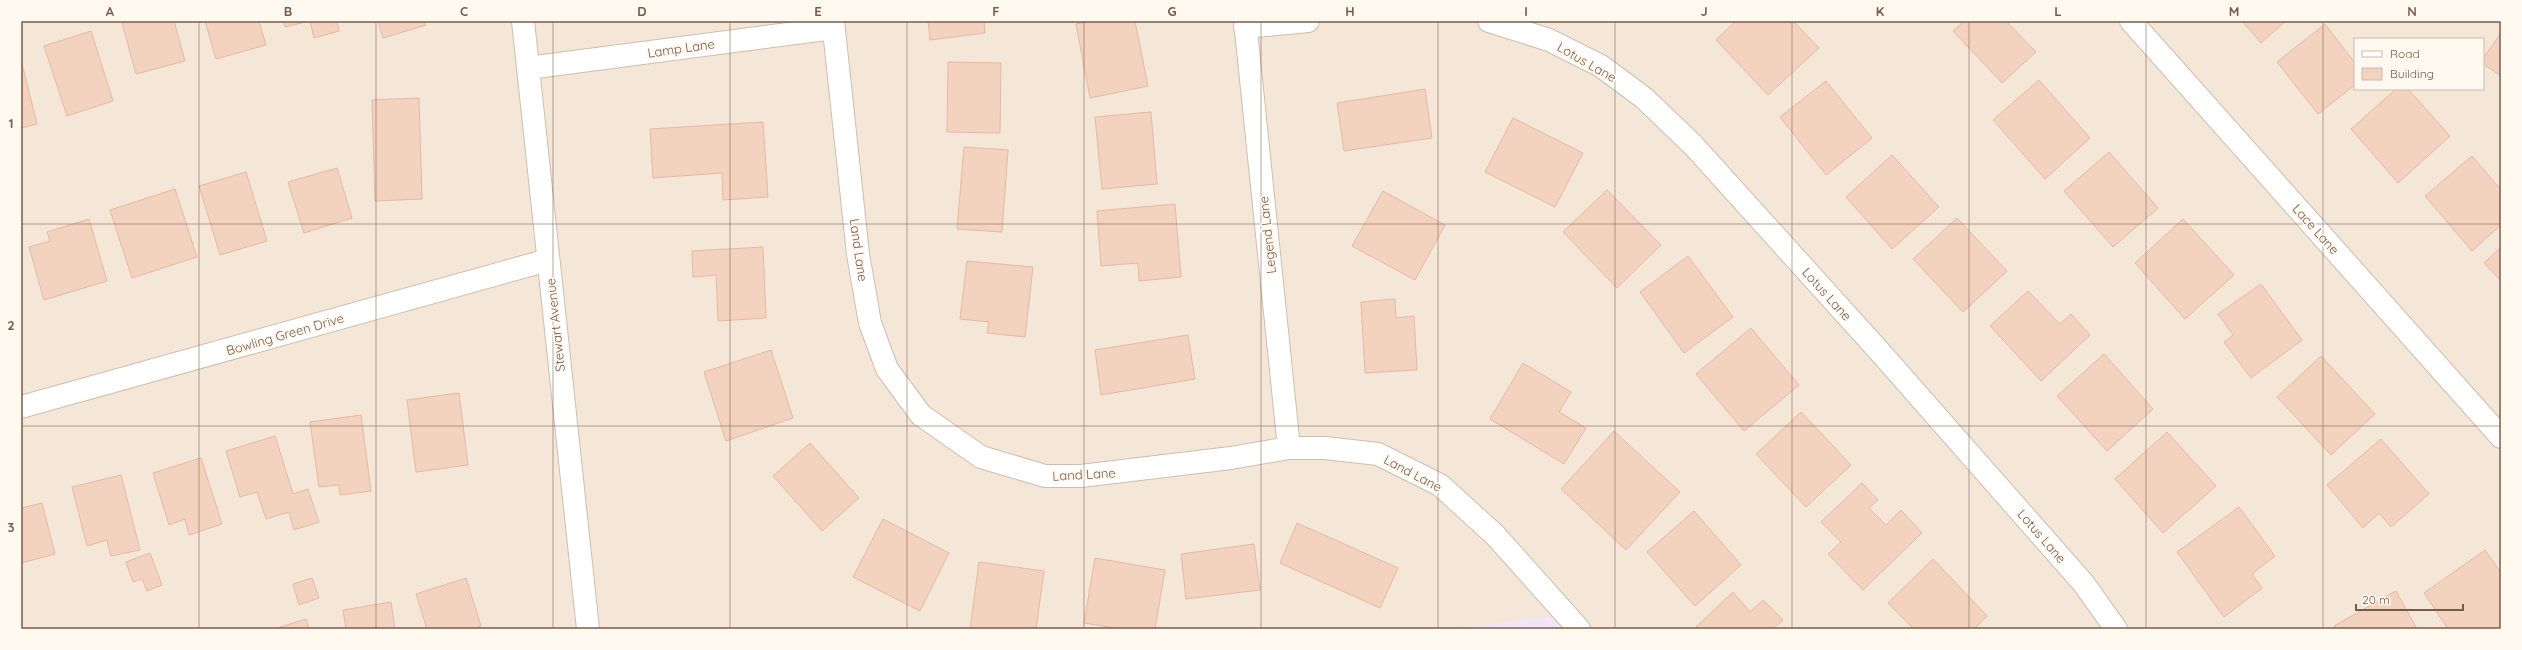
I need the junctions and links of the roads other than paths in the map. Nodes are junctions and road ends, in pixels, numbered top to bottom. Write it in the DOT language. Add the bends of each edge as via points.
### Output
graph roads {
  1 [pos="523,21"];
  2 [pos="1308,21"];
  3 [pos="1490,21"];
  4 [pos="2131,21"];
  5 [pos="834,24"];
  6 [pos="1245,24"];
  7 [pos="528,68"];
  8 [pos="548,260"];
  9 [pos="21,407"];
  10 [pos="2501,437"];
  11 [pos="1289,448"];
  12 [pos="588,629"];
  13 [pos="1579,629"];
  14 [pos="2116,629"];
  1 -- 7 [label="street, Stewart Avenue"];
  2 -- 6 [label="street"];
  3 -- 14 [label="street, Lotus Lane" via="1549,40 1601,66 1644,98 1688,140 1880,352 2084,584"];
  4 -- 10 [label="street, Lace Lane"];
  5 -- 7 [label="street, Lamp Lane"];
  5 -- 11 [label="street, Land Lane" via="858,254 870,323 887,369 921,416 981,457 1045,476 1081,476 1231,458"];
  6 -- 11 [label="street, Legend Lane"];
  7 -- 8 [label="street, Stewart Avenue"];
  8 -- 9 [label="street, Bowling Green Drive"];
  8 -- 12 [label="street, Stewart Avenue"];
  11 -- 13 [label="street, Land Lane" via="1325,448 1378,454 1440,485 1495,535"];
}
